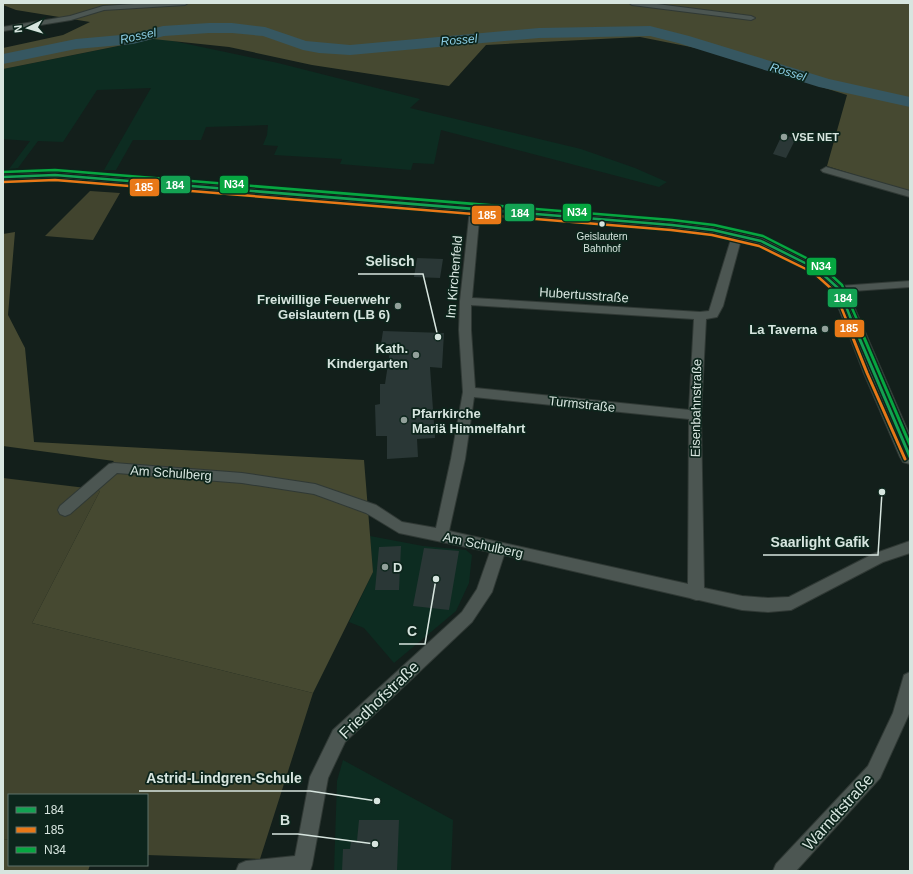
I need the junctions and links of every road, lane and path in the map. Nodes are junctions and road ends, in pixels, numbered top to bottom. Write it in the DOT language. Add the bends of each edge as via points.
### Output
graph roads {
  1 [pos="185,3"];
  2 [pos="632,3"];
  3 [pos="751,18"];
  4 [pos="3,29"];
  5 [pos="826,170"];
  6 [pos="3,177"];
  7 [pos="910,194"];
  8 [pos="475,210"];
  9 [pos="737,236"];
  10 [pos="910,284"];
  11 [pos="839,288"];
  12 [pos="466,301"];
  13 [pos="700,316"];
  14 [pos="469,392"];
  15 [pos="695,415"];
  16 [pos="910,457"];
  17 [pos="65,510"];
  18 [pos="441,536"];
  19 [pos="910,547"];
  20 [pos="499,548"];
  21 [pos="696,594"];
  22 [pos="910,680"];
  23 [pos="246,871"];
  24 [pos="783,871"];
  1 -- 4 [label="street" via="103,8 71,18"];
  2 -- 3 [label="street"];
  5 -- 7 [label="street"];
  6 -- 8 [label="main road" via="56,175"];
  8 -- 9 [label="main road" via="713,230"];
  8 -- 12 [label="street, Im Kirchenfeld"];
  9 -- 11 [label="main road" via="761,241 790,254 817,269"];
  9 -- 13 [label="street" via="717,306 713,314"];
  10 -- 11 [label="street"];
  11 -- 16 [label="main road"];
  12 -- 13 [label="street, Hubertusstraße"];
  12 -- 14 [label="street, Im Kirchenfeld"];
  13 -- 15 [label="street, Eisenbahnstraße"];
  14 -- 15 [label="street, Turmstraße"];
  14 -- 18 [label="street, Im Kirchenfeld"];
  15 -- 21 [label="street, Eisenbahnstraße"];
  17 -- 18 [label="street, Am Schulberg" via="114,468 242,478 315,490 371,509 399,527"];
  18 -- 20 [label="street, Am Schulberg"];
  19 -- 21 [label="street, Am Schulberg" via="878,558 791,603 742,603"];
  20 -- 21 [label="street, Am Schulberg"];
  20 -- 23 [label="street, Friedhofstraße" via="484,592 467,617 339,736 319,777 303,865"];
  22 -- 24 [label="street, Warndtstraße" via="901,714 874,772"];
}
